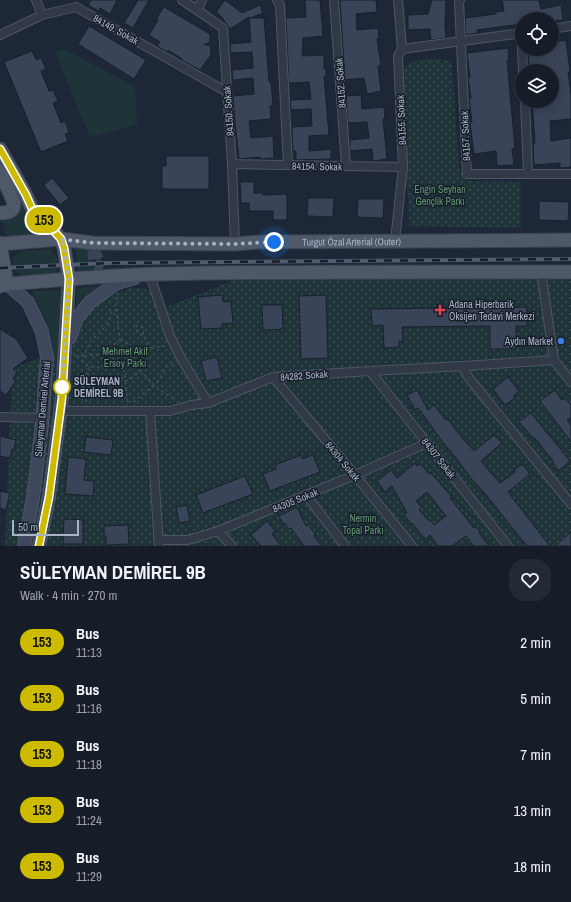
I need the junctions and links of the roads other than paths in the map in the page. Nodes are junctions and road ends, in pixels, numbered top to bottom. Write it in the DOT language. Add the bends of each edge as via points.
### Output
graph roads {
  1 [pos="36,0"];
  2 [pos="182,0"];
  3 [pos="202,0"];
  4 [pos="277,0"];
  5 [pos="334,0"];
  6 [pos="398,0"];
  7 [pos="460,0"];
  8 [pos="197,10"];
  9 [pos="42,15"];
  10 [pos="571,26"];
  11 [pos="559,28"];
  12 [pos="0,34"];
  13 [pos="515,34"];
  14 [pos="461,42"];
  15 [pos="402,49"];
  16 [pos="227,92"];
  17 [pos="525,108"];
  18 [pos="0,149"];
  19 [pos="232,164"];
  20 [pos="288,165"];
  21 [pos="346,166"];
  22 [pos="403,167"];
  23 [pos="0,172"];
  24 [pos="528,174"];
  25 [pos="571,174"];
  26 [pos="0,213"];
  27 [pos="61,239"];
  28 [pos="571,240"];
  29 [pos="395,241"];
  30 [pos="198,243"];
  31 [pos="0,244"];
  32 [pos="235,244"];
  33 [pos="101,251"];
  34 [pos="103,268"];
  35 [pos="541,272"];
  36 [pos="571,272"];
  37 [pos="155,275"];
  38 [pos="69,279"];
  39 [pos="4,285"];
  40 [pos="69,355"];
  41 [pos="554,360"];
  42 [pos="463,366"];
  43 [pos="370,371"];
  44 [pos="273,377"];
  45 [pos="571,382"];
  46 [pos="208,403"];
  47 [pos="60,411"];
  48 [pos="150,411"];
  49 [pos="0,417"];
  50 [pos="42,418"];
  51 [pos="427,443"];
  52 [pos="355,475"];
  53 [pos="306,495"];
  54 [pos="571,504"];
  55 [pos="218,531"];
  56 [pos="159,543"];
  57 [pos="24,546"];
  58 [pos="39,546"];
  59 [pos="232,546"];
  60 [pos="345,546"];
  61 [pos="412,546"];
  62 [pos="508,546"];
  1 -- 9 [label="street"];
  2 -- 8 [label="street, 84150. Sokak"];
  3 -- 8 [label="street"];
  4 -- 20 [label="street" via="280,5"];
  5 -- 21 [label="street, 84152. Sokak"];
  6 -- 15 [label="street, 84155. Sokak"];
  7 -- 14 [label="street"];
  8 -- 16 [label="street, 84150. Sokak" via="222,28"];
  9 -- 12 [label="street, 84149. Sokak"];
  9 -- 16 [label="street, 84149. Sokak" via="76,7"];
  10 -- 11 [label="street"];
  13 -- 14 [label="street"];
  14 -- 15 [label="street"];
  14 -- 24 [label="street, 84157. Sokak" via="467,174"];
  15 -- 22 [label="street, 84155. Sokak" via="398,56"];
  16 -- 19 [label="street, 84150. Sokak"];
  17 -- 24 [label="street"];
  18 -- 27 [label="main road" via="33,211"];
  19 -- 20 [label="street, 84154. Sokak"];
  19 -- 32 [label="street, 84150. Sokak"];
  20 -- 21 [label="street, 84154. Sokak"];
  21 -- 22 [label="street, 84154. Sokak"];
  22 -- 29 [label="street, 84155. Sokak"];
  23 -- 26 [label="main road" via="14,206 7,213"];
  24 -- 25 [label="street, 84157. Sokak"];
  27 -- 30 [label="main road, Turgut Özal Arterial (Outer)" via="93,243"];
  27 -- 31 [label="main road, Turgut Özal Arterial (Outer)"];
  27 -- 38 [label="main road"];
  28 -- 29 [label="main road, Turgut Özal Arterial (Outer)"];
  29 -- 32 [label="main road, Turgut Özal Arterial (Outer)"];
  30 -- 32 [label="main road, Turgut Özal Arterial (Outer)"];
  30 -- 33 [label="main road" via="172,249"];
  31 -- 39 [label="main road"];
  34 -- 37 [label="main road" via="153,271"];
  35 -- 36 [label="main road"];
  35 -- 37 [label="main road"];
  35 -- 41 [label="street"];
  37 -- 38 [label="main road"];
  37 -- 40 [label="main road" via="117,283 90,302 77,318"];
  37 -- 46 [label="street" via="170,336"];
  38 -- 39 [label="main road"];
  38 -- 40 [label="main road, Süleyman Demirel Arterial"];
  39 -- 50 [label="main road, Süleyman Demirel Arterial" via="28,302 42,332 47,357"];
  40 -- 47 [label="main road, Süleyman Demirel Arterial"];
  41 -- 42 [label="street, 84282 Sokak"];
  41 -- 45 [label="street"];
  42 -- 43 [label="street, 84282 Sokak"];
  42 -- 54 [label="street" via="469,378"];
  43 -- 44 [label="street, 84282 Sokak"];
  43 -- 51 [label="street, 84307 Sokak"];
  44 -- 46 [label="street, 84282 Sokak"];
  44 -- 52 [label="street, 84304 Sokak"];
  46 -- 48 [label="street, 84282 Sokak" via="170,411"];
  47 -- 48 [label="street, 84282 Sokak"];
  47 -- 58 [label="main road, Süleyman Demirel Arterial" via="49,497"];
  48 -- 56 [label="street"];
  49 -- 50 [label="street"];
  50 -- 57 [label="main road, Süleyman Demirel Arterial" via="33,498"];
  51 -- 52 [label="street, 84305 Sokak"];
  51 -- 62 [label="street, 84307 Sokak"];
  52 -- 53 [label="street, 84305 Sokak"];
  52 -- 61 [label="street, 84304 Sokak"];
  53 -- 55 [label="street, 84305 Sokak"];
  53 -- 60 [label="street"];
  55 -- 56 [label="street, 84305 Sokak" via="188,540"];
  55 -- 59 [label="street"];
}
